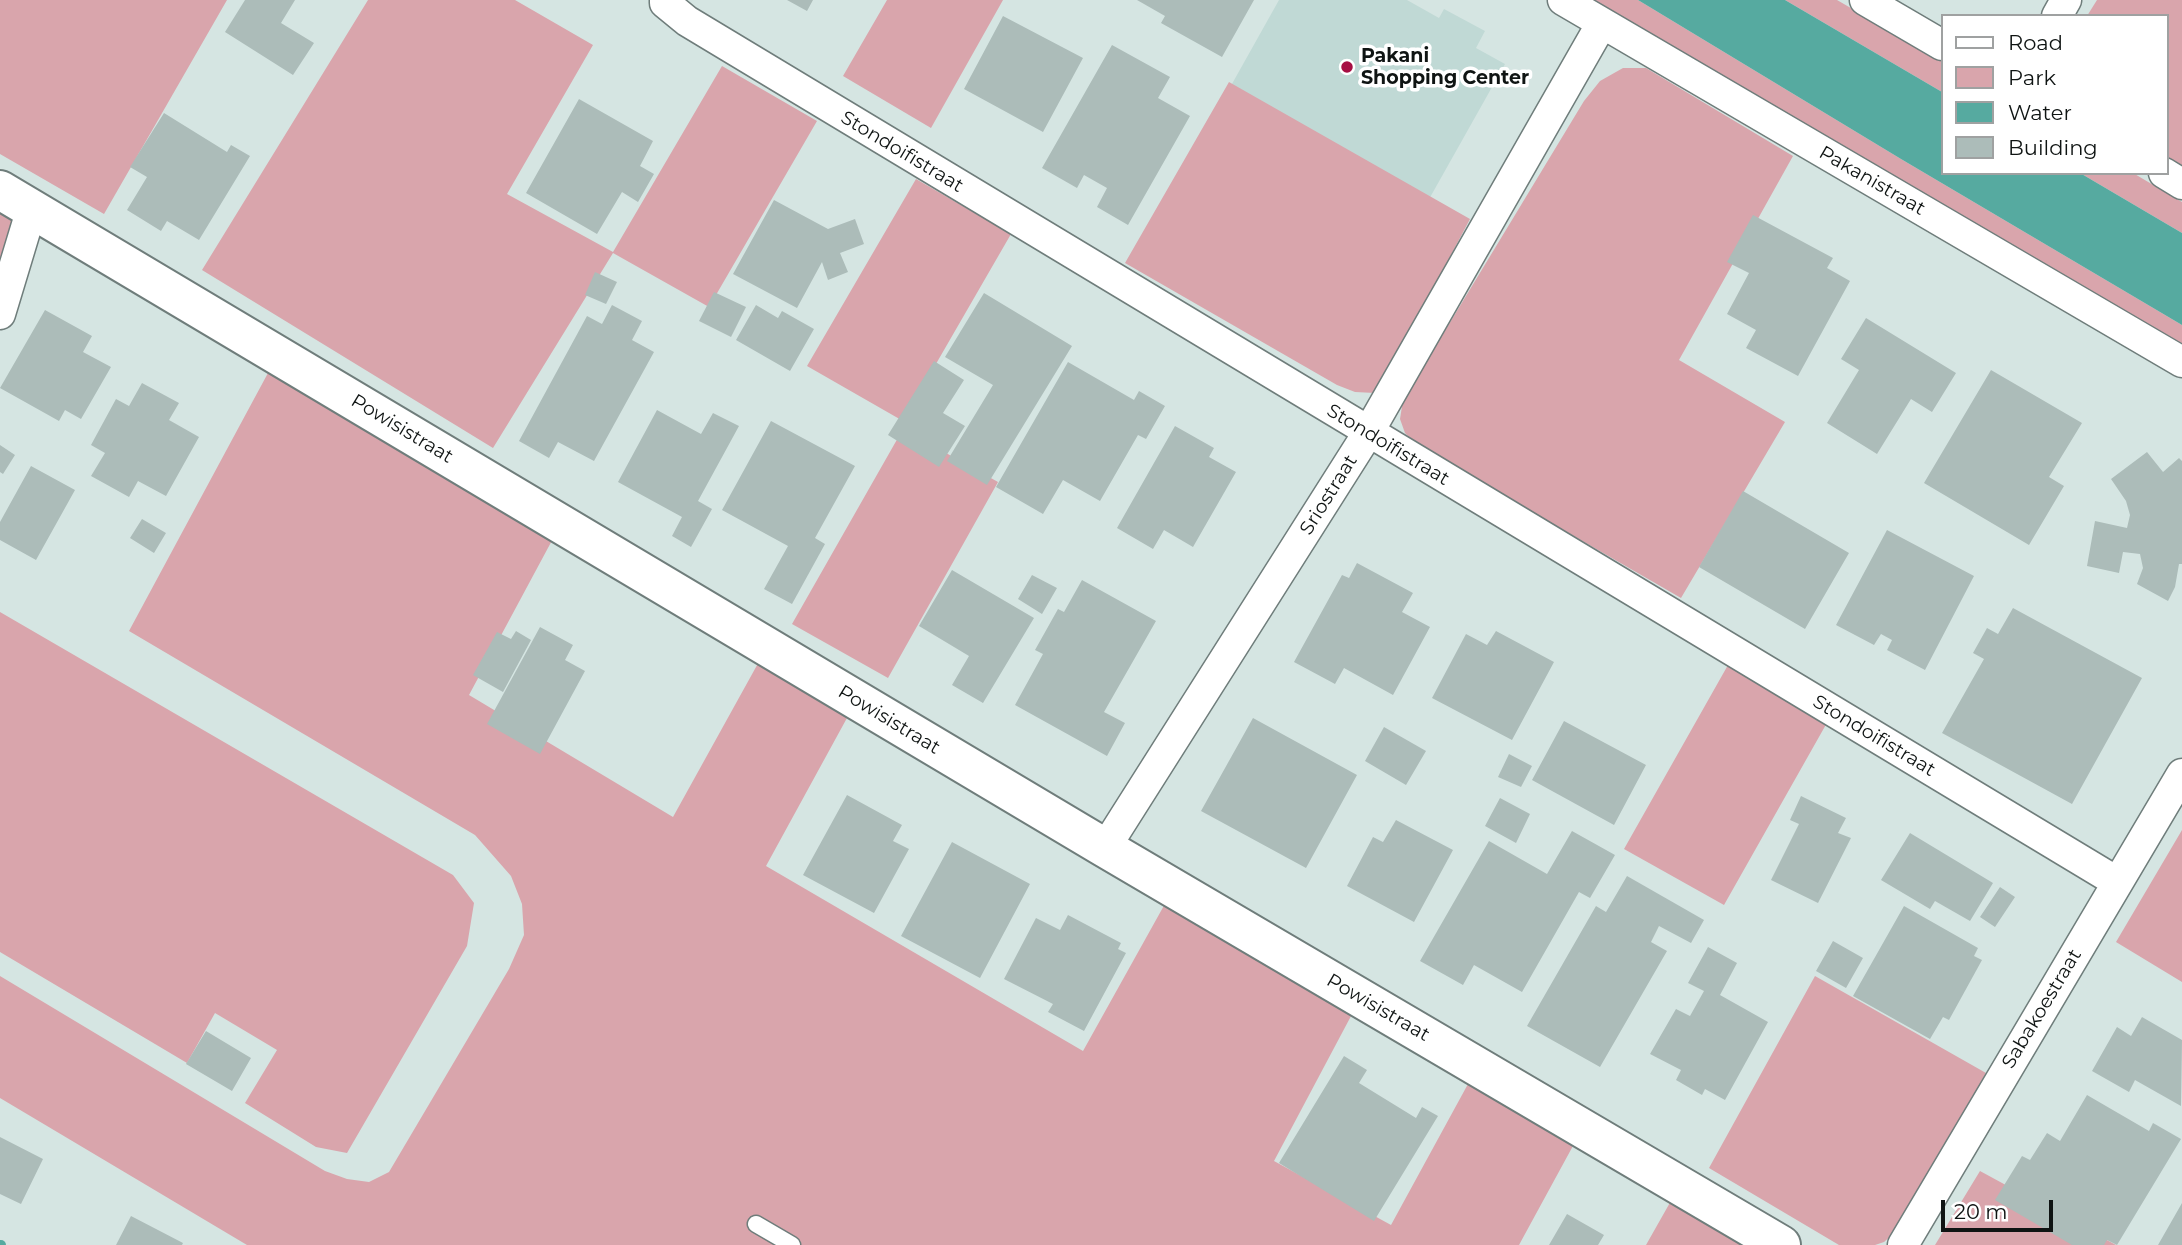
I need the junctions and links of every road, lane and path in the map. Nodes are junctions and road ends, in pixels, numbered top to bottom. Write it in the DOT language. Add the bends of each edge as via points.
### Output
graph roads {
  1 [pos="665,0"];
  2 [pos="1563,0"];
  3 [pos="1865,0"];
  4 [pos="1602,23"];
  5 [pos="1940,44"];
  6 [pos="16,199"];
  7 [pos="0,314"];
  8 [pos="2182,362"];
  9 [pos="1368,433"];
  10 [pos="2182,774"];
  11 [pos="1105,848"];
  12 [pos="2117,882"];
  13 [pos="756,1224"];
  14 [pos="792,1245"];
  15 [pos="1782,1245"];
  16 [pos="1903,1245"];
  1 -- 9 [label="street, Stondoifistraat" via="687,22"];
  2 -- 4 [label="street, Pakanistraat"];
  3 -- 5 [label="street"];
  4 -- 8 [label="street, Pakanistraat"];
  4 -- 9 [label="street, Sriostraat"];
  6 -- 7 [label="street"];
  6 -- 11 [label="street, Powisistraat"];
  9 -- 11 [label="street, Sriostraat"];
  9 -- 12 [label="street, Stondoifistraat"];
  10 -- 12 [label="street, Sabakoestraat"];
  11 -- 15 [label="street, Powisistraat"];
  12 -- 16 [label="street, Sabakoestraat"];
  13 -- 14 [label="lane"];
}
